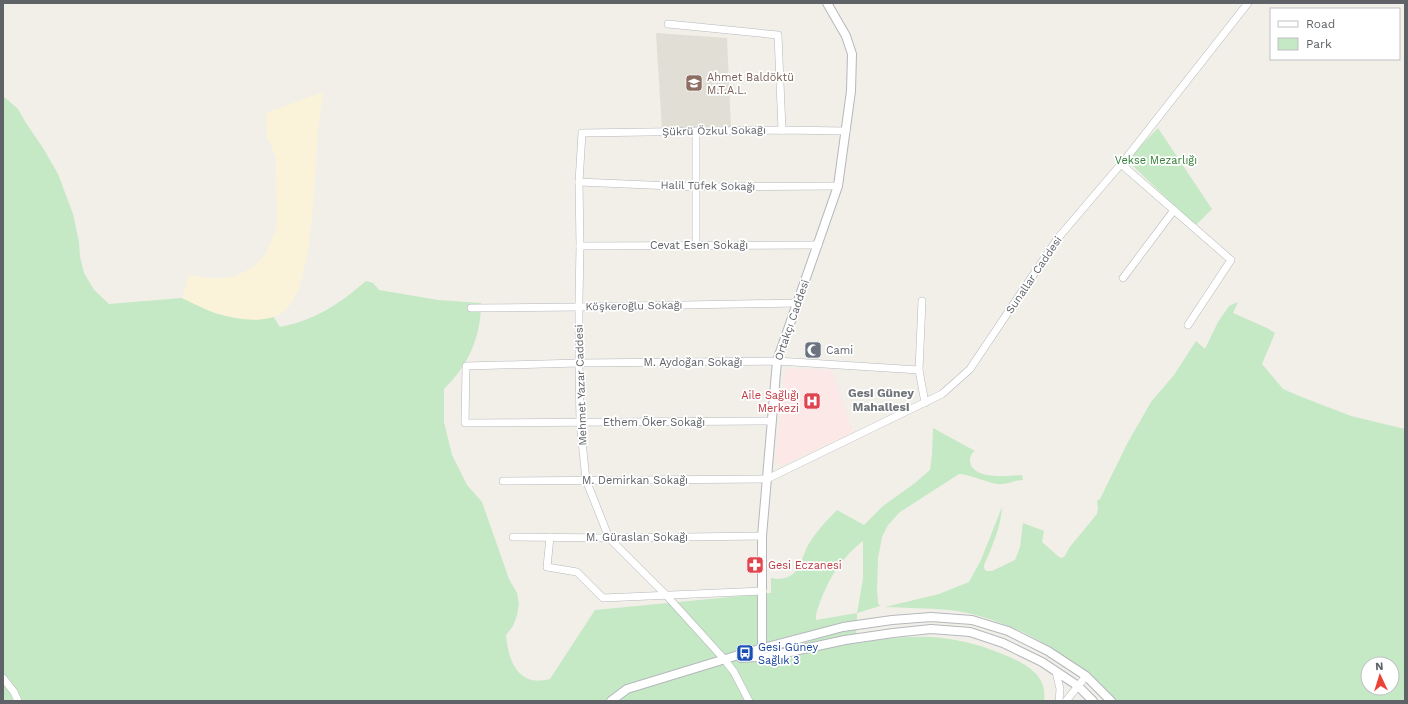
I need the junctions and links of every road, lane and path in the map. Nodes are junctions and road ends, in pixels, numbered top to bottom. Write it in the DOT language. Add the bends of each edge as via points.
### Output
graph roads {
  1 [pos="827,3"];
  2 [pos="1248,3"];
  3 [pos="668,24"];
  4 [pos="782,130"];
  5 [pos="696,131"];
  6 [pos="846,131"];
  7 [pos="582,133"];
  8 [pos="1121,164"];
  9 [pos="579,182"];
  10 [pos="838,186"];
  11 [pos="695,187"];
  12 [pos="1174,210"];
  13 [pos="696,245"];
  14 [pos="818,245"];
  15 [pos="580,246"];
  16 [pos="1123,278"];
  17 [pos="922,301"];
  18 [pos="796,303"];
  19 [pos="580,307"];
  20 [pos="471,308"];
  21 [pos="1188,325"];
  22 [pos="777,361"];
  23 [pos="579,363"];
  24 [pos="919,370"];
  25 [pos="925,402"];
  26 [pos="771,421"];
  27 [pos="580,422"];
  28 [pos="465,423"];
  29 [pos="767,478"];
  30 [pos="586,480"];
  31 [pos="503,481"];
  32 [pos="762,536"];
  33 [pos="512,537"];
  34 [pos="550,537"];
  35 [pos="609,538"];
  36 [pos="763,591"];
  37 [pos="667,596"];
  38 [pos="762,649"];
  39 [pos="724,659"];
  40 [pos="1056,672"];
  41 [pos="1086,676"];
  42 [pos="3,678"];
  43 [pos="1078,686"];
  44 [pos="18,701"];
  45 [pos="611,701"];
  46 [pos="749,701"];
  47 [pos="1059,701"];
  48 [pos="1066,701"];
  49 [pos="1093,701"];
  50 [pos="1111,701"];
  1 -- 6 [label="street, Ortakçı Caddesi" via="846,36 852,54"];
  2 -- 8 [label="street, Sunallar Caddesi"];
  3 -- 4 [label="street" via="778,35"];
  4 -- 5 [label="street, Şükrü Özkul Sokağı"];
  4 -- 6 [label="street, Şükrü Özkul Sokağı"];
  5 -- 7 [label="street, Şükrü Özkul Sokağı"];
  5 -- 11 [label="street"];
  6 -- 10 [label="street, Ortakçı Caddesi"];
  7 -- 9 [label="street, Mehmet Yazar Caddesi"];
  8 -- 12 [label="street"];
  8 -- 25 [label="street, Sunallar Caddesi" via="1058,238 970,369 942,394"];
  9 -- 11 [label="street, Halil Tüfek Sokağı"];
  9 -- 15 [label="street, Mehmet Yazar Caddesi"];
  10 -- 11 [label="street, Halil Tüfek Sokağı"];
  10 -- 14 [label="street, Ortakçı Caddesi"];
  11 -- 13 [label="street"];
  12 -- 16 [label="street"];
  12 -- 21 [label="street" via="1231,260"];
  13 -- 14 [label="street, Cevat Esen Sokağı"];
  13 -- 15 [label="street, Cevat Esen Sokağı"];
  14 -- 18 [label="street, Ortakçı Caddesi"];
  15 -- 19 [label="street, Mehmet Yazar Caddesi"];
  17 -- 24 [label="street"];
  18 -- 19 [label="street, Köşkeroğlu Sokağı"];
  18 -- 22 [label="street, Ortakçı Caddesi"];
  19 -- 20 [label="street, Köşkeroğlu Sokağı"];
  19 -- 23 [label="street, Mehmet Yazar Caddesi"];
  22 -- 23 [label="street, M. Aydoğan Sokağı"];
  22 -- 24 [label="street, M. Aydoğan Sokağı"];
  22 -- 26 [label="street, Ortakçı Caddesi"];
  23 -- 27 [label="street, Mehmet Yazar Caddesi"];
  23 -- 28 [label="street, M. Aydoğan Sokağı" via="466,366"];
  24 -- 25 [label="street"];
  25 -- 29 [label="street, Sunallar Caddesi"];
  26 -- 27 [label="street, Ethem Öker Sokağı"];
  26 -- 29 [label="street, Ortakçı Caddesi"];
  27 -- 28 [label="street, Ethem Öker Sokağı"];
  27 -- 30 [label="street, Mehmet Yazar Caddesi"];
  29 -- 30 [label="street, M. Demirkan Sokağı"];
  29 -- 32 [label="street, Ortakçı Caddesi"];
  30 -- 31 [label="street, M. Demirkan Sokağı"];
  30 -- 35 [label="street, Mehmet Yazar Caddesi"];
  32 -- 35 [label="street, M. Güraslan Sokağı"];
  32 -- 36 [label="street, Ortakçı Caddesi"];
  33 -- 34 [label="street, M. Güraslan Sokağı"];
  34 -- 35 [label="street, M. Güraslan Sokağı"];
  34 -- 37 [label="street" via="547,568 576,572 603,598"];
  35 -- 37 [label="street, Mehmet Yazar Caddesi"];
  36 -- 37 [label="street"];
  36 -- 38 [label="street, Ortakçı Caddesi"];
  37 -- 39 [label="street, Mehmet Yazar Caddesi"];
  38 -- 39 [label="street"];
  38 -- 41 [label="street" via="843,627 931,616 972,620 1008,631 1048,651"];
  39 -- 40 [label="street" via="771,656 845,640 931,629 970,632 1003,643 1042,662"];
  39 -- 45 [label="street" via="627,689"];
  39 -- 46 [label="street, Mehmet Yazar Caddesi"];
  40 -- 43 [label="street"];
  40 -- 47 [label="street" via="1060,689"];
  41 -- 43 [label="street"];
  41 -- 50 [label="street"];
  42 -- 44 [label="street"];
  43 -- 48 [label="street"];
  43 -- 49 [label="street"];
}
